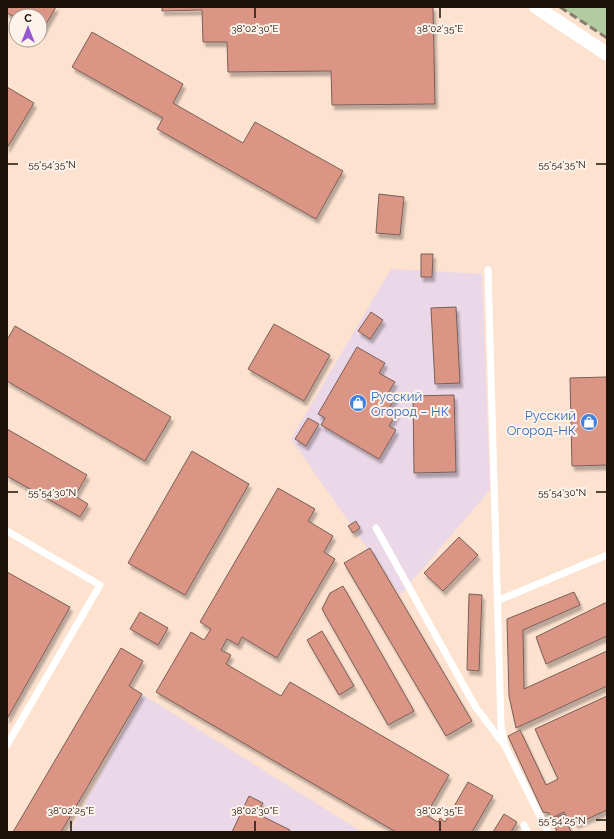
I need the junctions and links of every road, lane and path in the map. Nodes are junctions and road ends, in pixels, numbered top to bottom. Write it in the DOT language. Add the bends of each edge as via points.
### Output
graph roads {
  1 [pos="536,7"];
  2 [pos="607,54"];
  3 [pos="488,270"];
  4 [pos="376,528"];
  5 [pos="7,531"];
  6 [pos="607,555"];
  7 [pos="497,601"];
  8 [pos="7,745"];
  9 [pos="505,746"];
  10 [pos="548,832"];
  1 -- 2 [label="street"];
  3 -- 7 [label="lane"];
  4 -- 9 [label="lane" via="475,706"];
  5 -- 8 [label="lane" via="100,585"];
  6 -- 7 [label="lane"];
  7 -- 9 [label="lane" via="501,726"];
  9 -- 10 [label="lane"];
}
